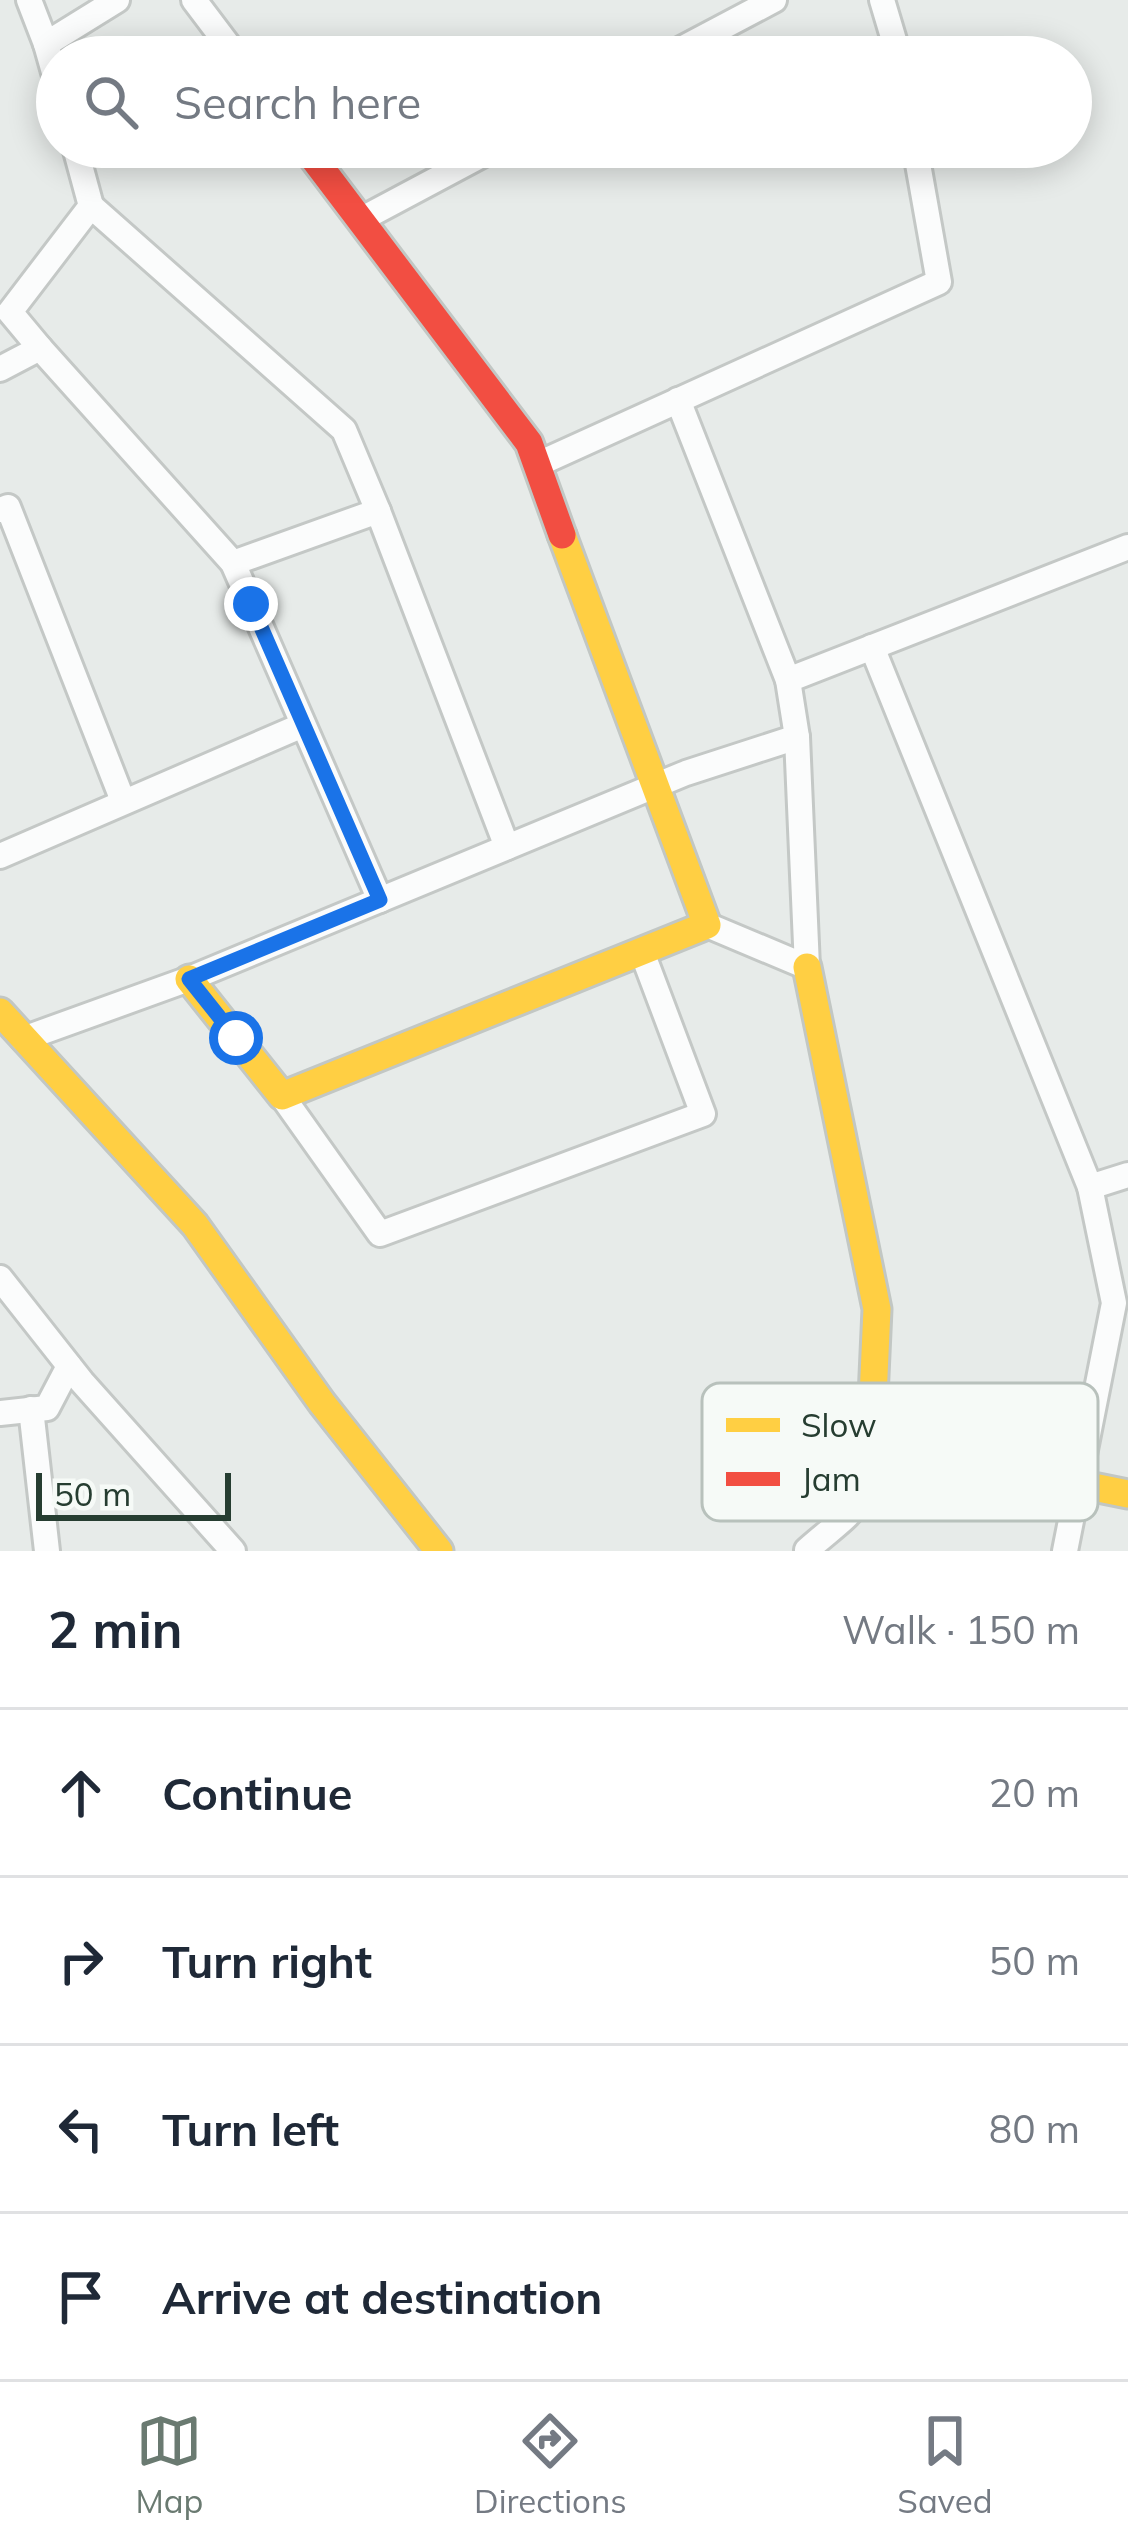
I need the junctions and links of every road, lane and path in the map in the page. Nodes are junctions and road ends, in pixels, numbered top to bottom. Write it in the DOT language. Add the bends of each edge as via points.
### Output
graph roads {
  1 [pos="28,0"];
  2 [pos="117,0"];
  3 [pos="194,0"];
  4 [pos="774,0"];
  5 [pos="882,0"];
  6 [pos="43,36"];
  7 [pos="59,36"];
  8 [pos="221,36"];
  9 [pos="706,36"];
  10 [pos="893,36"];
  11 [pos="81,168"];
  12 [pos="321,168"];
  13 [pos="458,168"];
  14 [pos="919,168"];
  15 [pos="91,206"];
  16 [pos="360,220"];
  17 [pos="40,348"];
  18 [pos="0,369"];
  19 [pos="678,400"];
  20 [pos="536,465"];
  21 [pos="0,510"];
  22 [pos="378,511"];
  23 [pos="1128,547"];
  24 [pos="233,563"];
  25 [pos="872,647"];
  26 [pos="788,680"];
  27 [pos="303,725"];
  28 [pos="796,737"];
  29 [pos="652,787"];
  30 [pos="123,801"];
  31 [pos="507,848"];
  32 [pos="0,856"];
  33 [pos="380,900"];
  34 [pos="707,925"];
  35 [pos="641,952"];
  36 [pos="807,968"];
  37 [pos="189,979"];
  38 [pos="0,1012"];
  39 [pos="23,1040"];
  40 [pos="282,1096"];
  41 [pos="1128,1174"];
  42 [pos="1090,1187"];
  43 [pos="0,1278"];
  44 [pos="69,1366"];
  45 [pos="874,1383"];
  46 [pos="1098,1385"];
  47 [pos="32,1409"];
  48 [pos="0,1413"];
  49 [pos="1098,1489"];
  50 [pos="1128,1494"];
  51 [pos="840,1521"];
  52 [pos="1071,1521"];
  53 [pos="46,1551"];
  54 [pos="233,1551"];
  55 [pos="439,1551"];
  56 [pos="807,1551"];
  57 [pos="1065,1551"];
  1 -- 6 [label="street"];
  2 -- 7 [label="street"];
  3 -- 8 [label="street"];
  4 -- 9 [label="street"];
  5 -- 10 [label="street"];
  11 -- 15 [label="street"];
  12 -- 16 [label="street"];
  13 -- 16 [label="street"];
  14 -- 19 [label="street" via="939,283"];
  15 -- 17 [label="street" via="10,312"];
  15 -- 22 [label="street" via="344,430"];
  16 -- 20 [label="street" via="529,443"];
  17 -- 18 [label="street"];
  17 -- 24 [label="street"];
  19 -- 20 [label="street"];
  19 -- 26 [label="street"];
  20 -- 29 [label="street"];
  21 -- 30 [label="street" via="8,507"];
  22 -- 24 [label="street"];
  22 -- 31 [label="street"];
  23 -- 25 [label="street"];
  24 -- 27 [label="street"];
  25 -- 26 [label="street"];
  25 -- 42 [label="street"];
  26 -- 28 [label="street"];
  27 -- 30 [label="street"];
  27 -- 33 [label="street"];
  28 -- 29 [label="street"];
  28 -- 36 [label="street"];
  29 -- 31 [label="street"];
  29 -- 34 [label="street"];
  30 -- 32 [label="street"];
  31 -- 33 [label="street"];
  33 -- 37 [label="street"];
  34 -- 35 [label="street"];
  34 -- 36 [label="street"];
  35 -- 40 [label="street"];
  35 -- 40 [label="street" via="703,1114 380,1234"];
  36 -- 45 [label="street" via="878,1309"];
  37 -- 39 [label="street"];
  37 -- 40 [label="street"];
  38 -- 39 [label="street"];
  39 -- 55 [label="street" via="195,1225"];
  41 -- 42 [label="street"];
  42 -- 46 [label="street" via="1114,1304"];
  43 -- 44 [label="street"];
  44 -- 47 [label="street" via="47,1408"];
  44 -- 54 [label="street"];
  47 -- 48 [label="street"];
  47 -- 53 [label="street"];
  49 -- 50 [label="street"];
  51 -- 56 [label="street"];
  52 -- 57 [label="street"];
}
